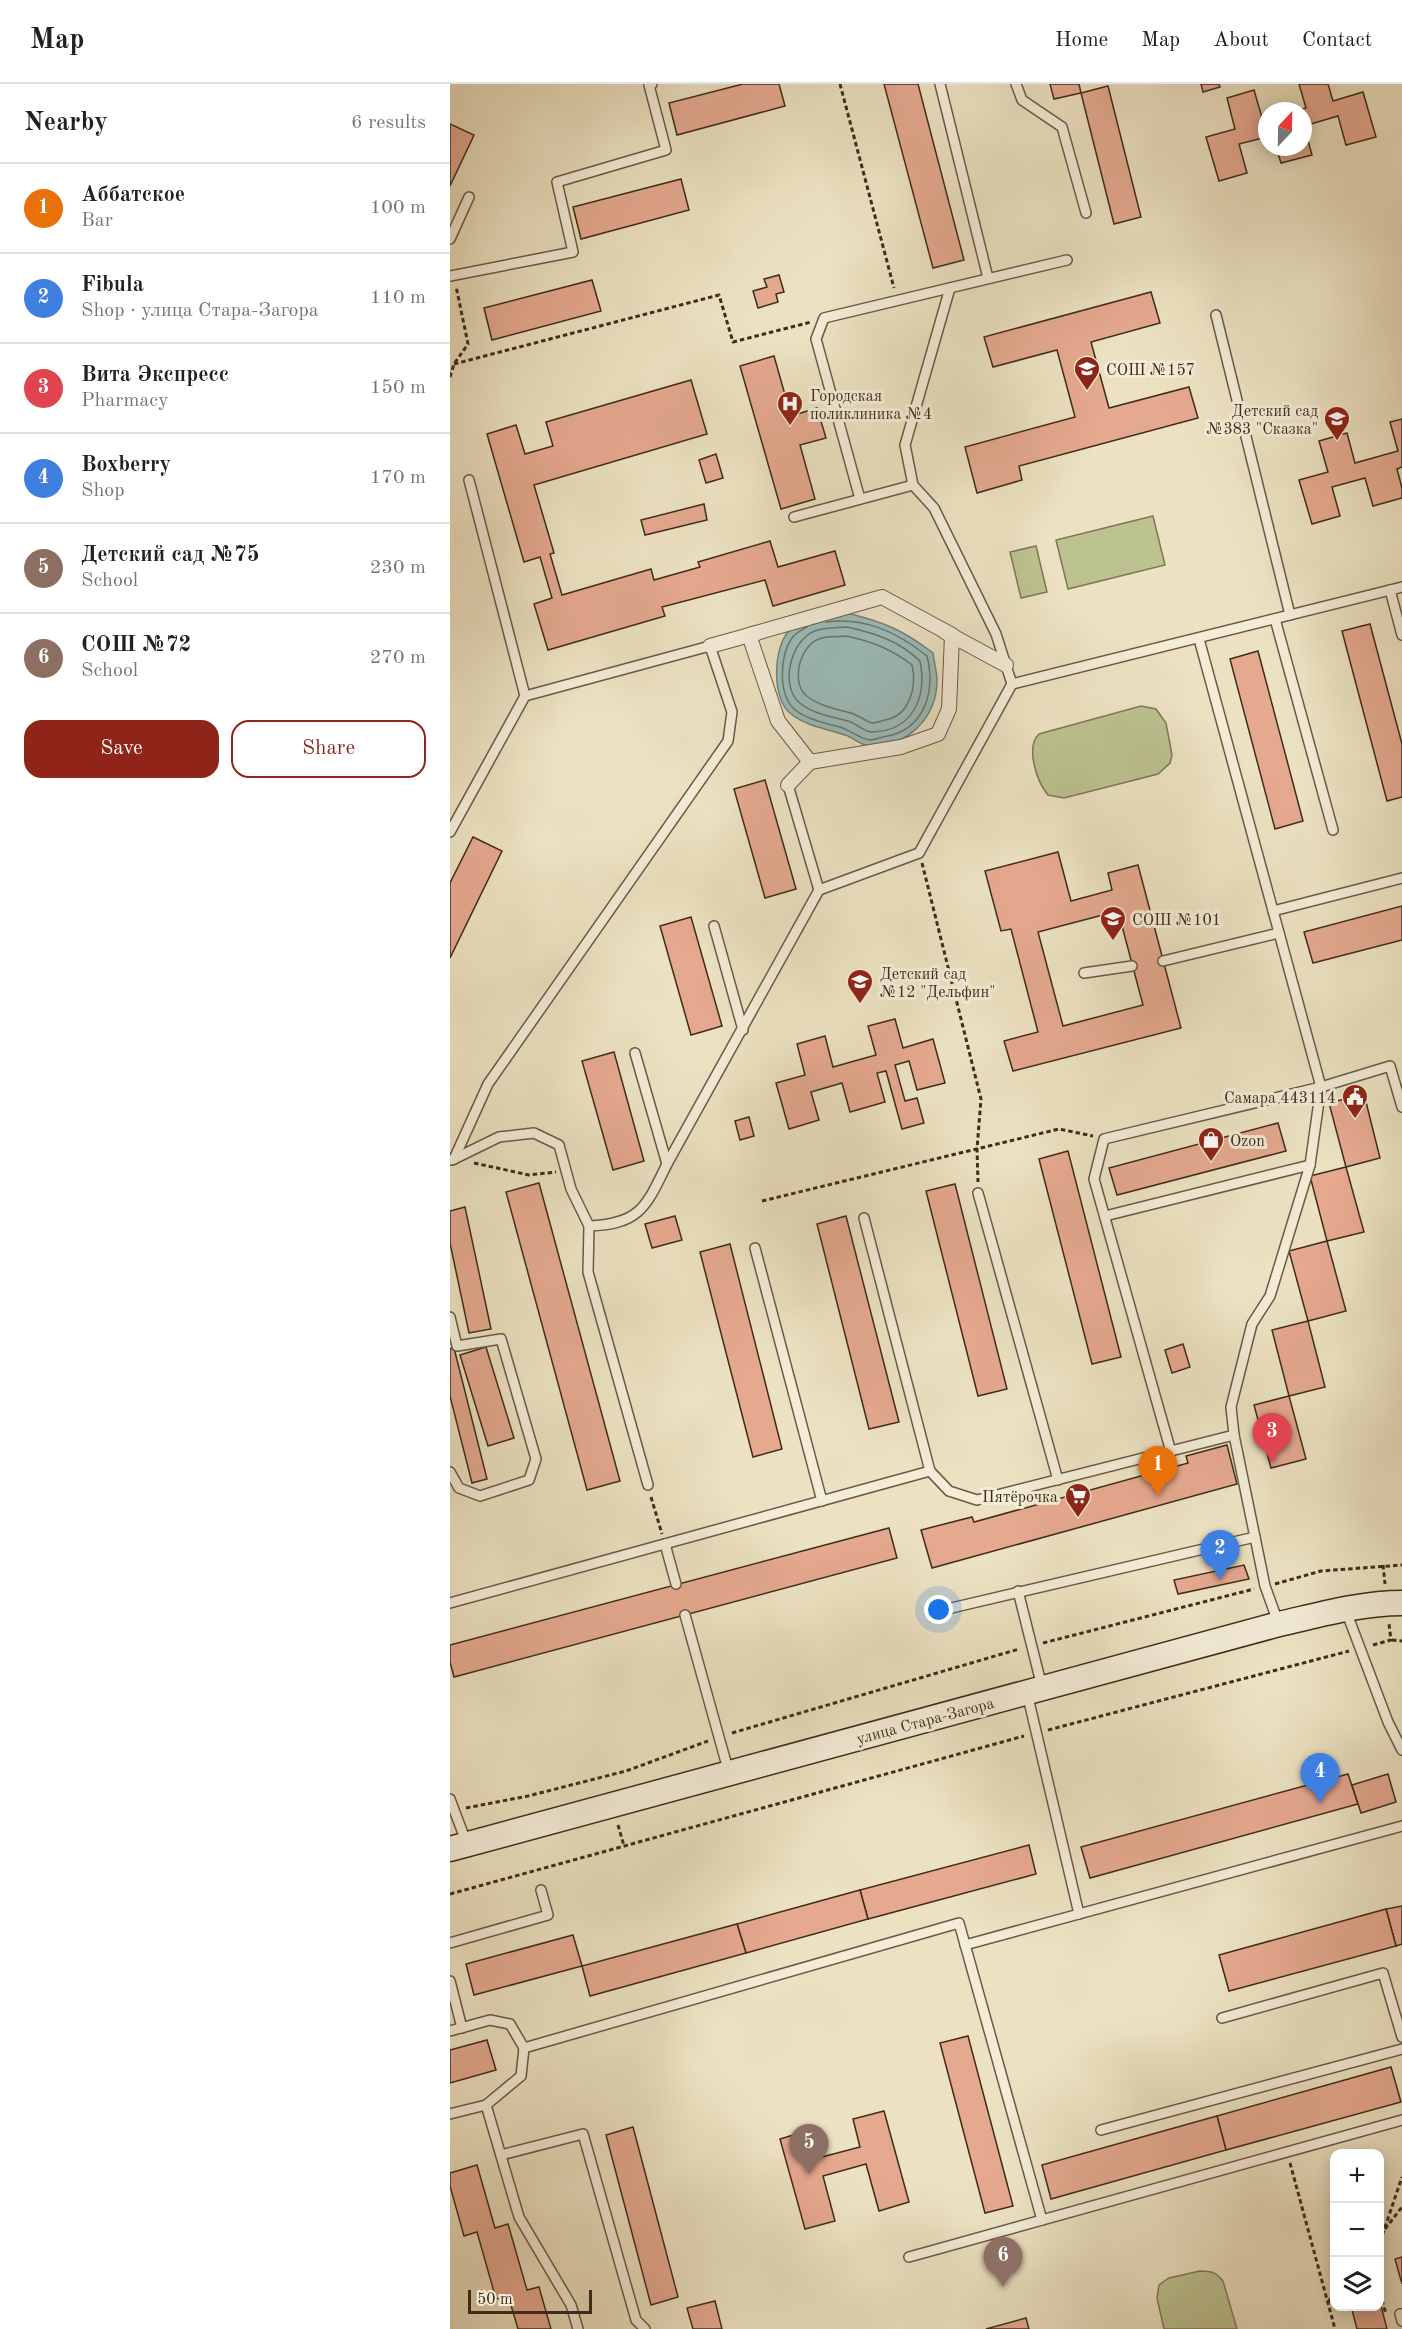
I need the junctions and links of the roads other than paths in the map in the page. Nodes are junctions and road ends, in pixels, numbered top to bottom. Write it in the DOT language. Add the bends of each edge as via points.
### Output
graph roads {
  1 [pos="652,84"];
  2 [pos="940,84"];
  3 [pos="1016,84"];
  4 [pos="469,197"];
  5 [pos="1086,213"];
  6 [pos="450,239"];
  7 [pos="1067,260"];
  8 [pos="452,276"];
  9 [pos="988,279"];
  10 [pos="950,288"];
  11 [pos="1215,315"];
  12 [pos="468,480"];
  13 [pos="912,484"];
  14 [pos="860,499"];
  15 [pos="794,517"];
  16 [pos="1402,587"];
  17 [pos="1390,590"];
  18 [pos="1290,615"];
  19 [pos="1275,619"];
  20 [pos="749,635"];
  21 [pos="952,635"];
  22 [pos="1402,635"];
  23 [pos="1199,639"];
  24 [pos="710,646"];
  25 [pos="1006,665"];
  26 [pos="1012,684"];
  27 [pos="525,696"];
  28 [pos="810,762"];
  29 [pos="788,785"];
  30 [pos="1333,830"];
  31 [pos="450,832"];
  32 [pos="1402,878"];
  33 [pos="819,890"];
  34 [pos="1273,911"];
  35 [pos="714,927"];
  36 [pos="1279,933"];
  37 [pos="1163,961"];
  38 [pos="1132,966"];
  39 [pos="1084,973"];
  40 [pos="743,1030"];
  41 [pos="635,1053"];
  42 [pos="1321,1087"];
  43 [pos="1402,1107"];
  44 [pos="452,1160"];
  45 [pos="666,1164"];
  46 [pos="1310,1165"];
  47 [pos="978,1193"];
  48 [pos="1105,1216"];
  49 [pos="864,1218"];
  50 [pos="589,1226"];
  51 [pos="755,1248"];
  52 [pos="450,1317"];
  53 [pos="1234,1435"];
  54 [pos="1171,1452"];
  55 [pos="930,1471"];
  56 [pos="450,1472"];
  57 [pos="1058,1480"];
  58 [pos="648,1485"];
  59 [pos="822,1501"];
  60 [pos="1255,1537"];
  61 [pos="665,1544"];
  62 [pos="676,1584"];
  63 [pos="1018,1591"];
  64 [pos="1394,1603"];
  65 [pos="450,1604"];
  66 [pos="1346,1609"];
  67 [pos="943,1610"];
  68 [pos="685,1616"];
  69 [pos="1279,1624"];
  70 [pos="1034,1691"];
  71 [pos="1402,1750"];
  72 [pos="729,1773"];
  73 [pos="450,1799"];
  74 [pos="1402,1826"];
  75 [pos="459,1847"];
  76 [pos="541,1890"];
  77 [pos="1079,1914"];
  78 [pos="450,1943"];
  79 [pos="965,1945"];
  80 [pos="450,1981"];
  81 [pos="1222,2018"];
  82 [pos="462,2028"];
  83 [pos="450,2031"];
  84 [pos="1402,2037"];
  85 [pos="524,2048"];
  86 [pos="1402,2049"];
  87 [pos="486,2105"];
  88 [pos="450,2115"];
  89 [pos="1402,2120"];
  90 [pos="1101,2130"];
  91 [pos="501,2155"];
  92 [pos="1042,2220"];
  93 [pos="909,2257"];
  94 [pos="1402,2314"];
  95 [pos="1402,2321"];
  96 [pos="578,2329"];
  97 [pos="645,2329"];
  1 -- 8 [label="lane" via="666,150 557,182 573,252"];
  2 -- 9 [label="lane"];
  3 -- 5 [label="lane" via="1022,100 1062,127"];
  4 -- 6 [label="lane"];
  7 -- 9 [label="lane"];
  9 -- 10 [label="lane"];
  10 -- 13 [label="lane" via="905,445"];
  10 -- 14 [label="lane" via="824,318 816,339"];
  11 -- 18 [label="lane"];
  12 -- 27 [label="lane"];
  13 -- 14 [label="lane"];
  13 -- 25 [label="lane" via="934,508 996,634"];
  14 -- 15 [label="lane"];
  16 -- 17 [label="lane"];
  17 -- 18 [label="lane"];
  17 -- 22 [label="lane"];
  18 -- 19 [label="lane"];
  19 -- 23 [label="lane"];
  19 -- 30 [label="lane"];
  20 -- 21 [label="street" via="882,597"];
  20 -- 24 [label="street"];
  20 -- 28 [label="street" via="778,721"];
  21 -- 25 [label="street"];
  21 -- 28 [label="street" via="949,709 938,734 901,747"];
  23 -- 26 [label="lane"];
  23 -- 34 [label="lane"];
  24 -- 27 [label="lane"];
  24 -- 44 [label="lane" via="732,712 728,741 488,1084"];
  25 -- 26 [label="lane"];
  26 -- 33 [label="lane" via="919,853"];
  27 -- 31 [label="lane"];
  28 -- 29 [label="street"];
  29 -- 33 [label="lane"];
  32 -- 34 [label="lane"];
  33 -- 40 [label="lane"];
  34 -- 36 [label="lane"];
  35 -- 40 [label="lane"];
  36 -- 37 [label="lane"];
  36 -- 42 [label="lane"];
  38 -- 39 [label="lane"];
  40 -- 45 [label="lane"];
  41 -- 45 [label="lane"];
  42 -- 43 [label="lane" via="1390,1066"];
  42 -- 46 [label="lane"];
  42 -- 48 [label="lane" via="1104,1139 1094,1179"];
  44 -- 50 [label="lane" via="499,1137 534,1133 560,1145 571,1189"];
  45 -- 50 [label="lane" via="650,1198 630,1219 609,1226"];
  46 -- 48 [label="lane"];
  46 -- 53 [label="lane" via="1270,1296 1252,1324 1231,1407"];
  47 -- 57 [label="lane"];
  48 -- 54 [label="lane"];
  49 -- 55 [label="lane"];
  50 -- 58 [label="lane" via="588,1272"];
  51 -- 59 [label="lane"];
  52 -- 56 [label="lane" via="457,1346 501,1339 536,1459 529,1480 480,1496 459,1488"];
  53 -- 54 [label="lane"];
  53 -- 60 [label="lane"];
  54 -- 57 [label="lane"];
  55 -- 57 [label="lane" via="949,1491 977,1500"];
  55 -- 59 [label="lane"];
  59 -- 61 [label="lane"];
  60 -- 63 [label="lane"];
  60 -- 69 [label="lane" via="1265,1586"];
  61 -- 62 [label="lane"];
  61 -- 65 [label="lane"];
  63 -- 67 [label="lane"];
  63 -- 70 [label="lane" via="1031,1646"];
  64 -- 66 [label="main road, улица Стара-Загора"];
  66 -- 69 [label="main road, улица Стара-Загора"];
  66 -- 71 [label="lane"];
  68 -- 72 [label="lane"];
  69 -- 70 [label="main road, улица Стара-Загора"];
  70 -- 72 [label="main road, улица Стара-Загора"];
  70 -- 77 [label="lane" via="1036,1733"];
  72 -- 75 [label="main road, улица Стара-Загора"];
  73 -- 75 [label="lane"];
  74 -- 77 [label="lane"];
  76 -- 78 [label="lane" via="548,1915"];
  77 -- 79 [label="lane"];
  79 -- 85 [label="lane" via="959,1923"];
  79 -- 92 [label="lane"];
  80 -- 82 [label="lane"];
  81 -- 84 [label="lane" via="1383,1973"];
  82 -- 83 [label="lane"];
  82 -- 85 [label="lane" via="490,2020 510,2024"];
  85 -- 87 [label="lane" via="521,2076"];
  86 -- 90 [label="lane"];
  87 -- 88 [label="lane"];
  87 -- 91 [label="lane"];
  89 -- 92 [label="lane"];
  91 -- 96 [label="lane" via="519,2217 571,2305"];
  91 -- 97 [label="lane" via="583,2134 636,2320"];
  92 -- 93 [label="lane"];
  94 -- 95 [label="lane"];
}
